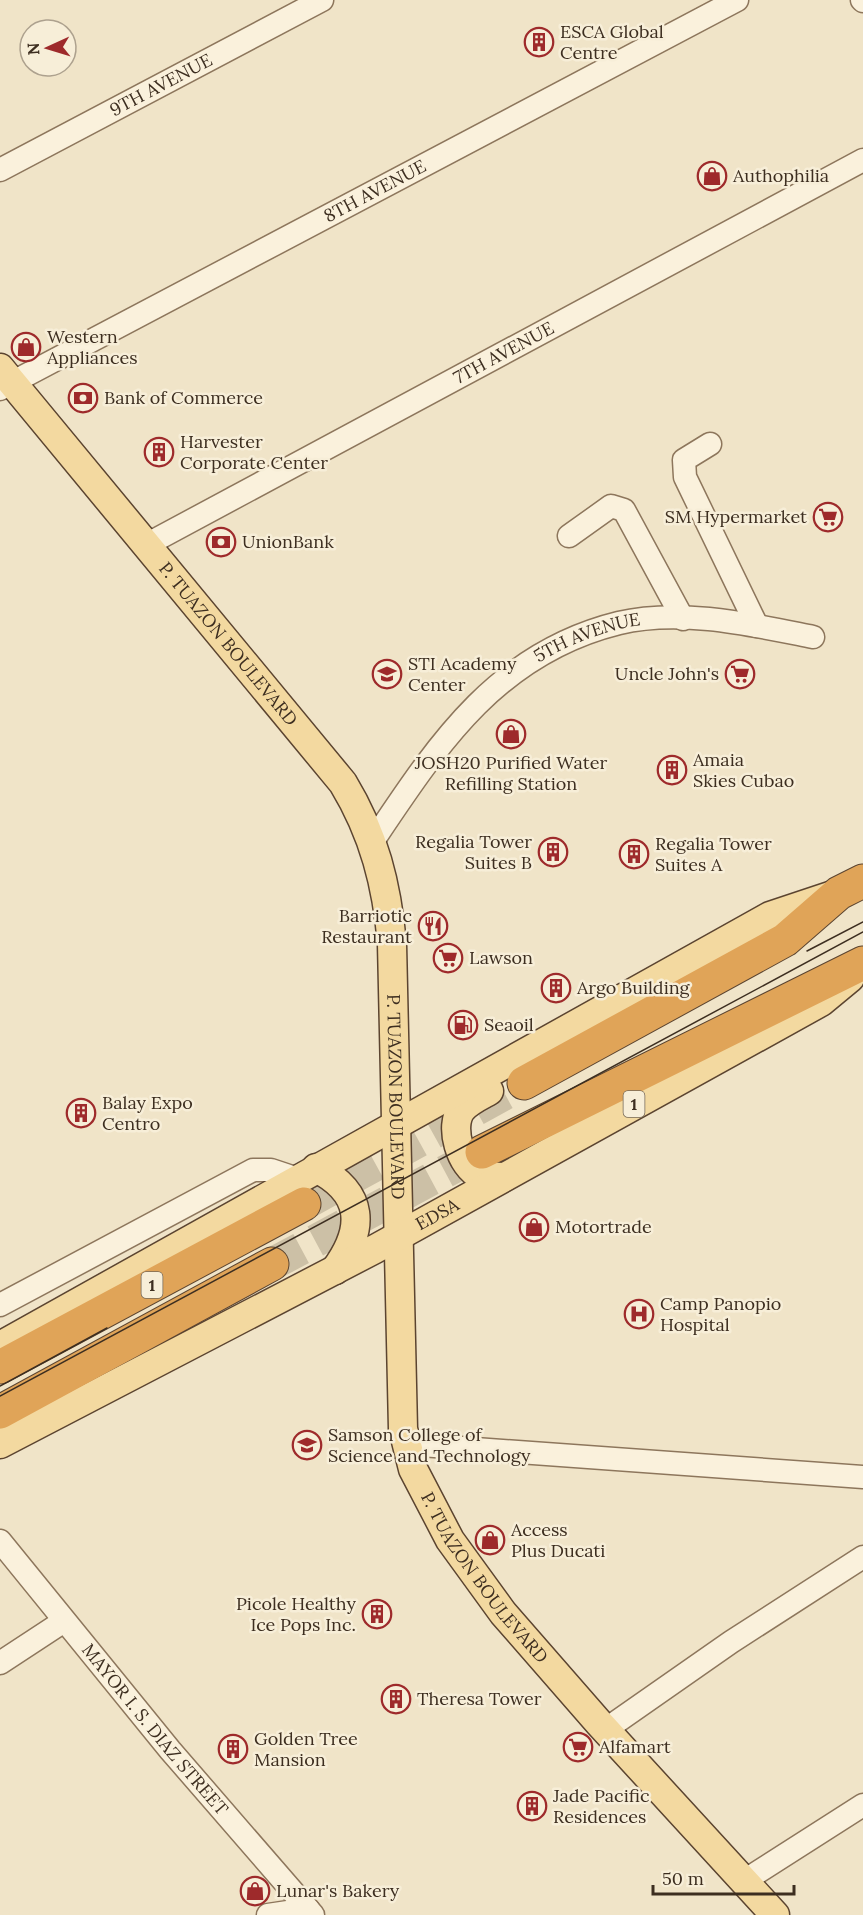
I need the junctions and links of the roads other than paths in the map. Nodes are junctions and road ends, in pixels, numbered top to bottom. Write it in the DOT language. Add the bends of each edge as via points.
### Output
graph roads {
  1 [pos="322,0"];
  2 [pos="737,0"];
  3 [pos="863,160"];
  4 [pos="0,170"];
  5 [pos="3,384"];
  6 [pos="710,444"];
  7 [pos="568,536"];
  8 [pos="146,545"];
  9 [pos="683,619"];
  10 [pos="757,626"];
  11 [pos="813,637"];
  12 [pos="373,841"];
  13 [pos="851,887"];
  14 [pos="863,965"];
  15 [pos="518,1072"];
  16 [pos="397,1076"];
  17 [pos="445,1098"];
  18 [pos="398,1123"];
  19 [pos="482,1152"];
  20 [pos="504,1177"];
  21 [pos="306,1184"];
  22 [pos="400,1236"];
  23 [pos="272,1264"];
  24 [pos="335,1270"];
  25 [pos="0,1305"];
  26 [pos="0,1346"];
  27 [pos="0,1367"];
  28 [pos="0,1412"];
  29 [pos="0,1444"];
  30 [pos="407,1444"];
  31 [pos="863,1477"];
  32 [pos="0,1541"];
  33 [pos="863,1557"];
  34 [pos="64,1621"];
  35 [pos="0,1663"];
  36 [pos="605,1730"];
  37 [pos="863,1805"];
  38 [pos="744,1881"];
  39 [pos="311,1912"];
  40 [pos="268,1915"];
  41 [pos="775,1915"];
  1 -- 4 [label="street, 9TH AVENUE"];
  2 -- 5 [label="street, 8TH AVENUE"];
  3 -- 8 [label="street, 7TH AVENUE"];
  5 -- 8 [label="main road, P. TUAZON BOULEVARD" via="37,410"];
  6 -- 10 [label="street" via="684,460 685,477"];
  7 -- 9 [label="street" via="611,506 624,510"];
  8 -- 12 [label="main road, P. TUAZON BOULEVARD" via="343,783"];
  9 -- 10 [label="street, 5TH AVENUE"];
  9 -- 12 [label="street, 5TH AVENUE" via="620,623 583,635 546,652 500,682 473,706 428,759"];
  10 -- 11 [label="street, 5TH AVENUE"];
  12 -- 16 [label="main road, P. TUAZON BOULEVARD" via="390,915"];
  13 -- 15 [label="highway, 1" via="785,940"];
  14 -- 19 [label="highway, EDSA / 1"];
  14 -- 20 [label="main road, EDSA / 1" via="821,1002"];
  15 -- 17 [label="main road, 1"];
  15 -- 20 [label="main road" via="462,1108 457,1122 461,1152 468,1165 480,1174"];
  16 -- 17 [label="main road" via="417,1089"];
  16 -- 18 [label="main road, P. TUAZON BOULEVARD"];
  17 -- 18 [label="main road, 1"];
  18 -- 21 [label="main road, 1"];
  18 -- 22 [label="main road, P. TUAZON BOULEVARD"];
  20 -- 22 [label="main road, EDSA / 1"];
  21 -- 24 [label="main road" via="336,1180 346,1190 356,1216 352,1243"];
  21 -- 25 [label="street" via="271,1170 253,1170"];
  21 -- 26 [label="main road, 1"];
  21 -- 27 [label="highway, 1"];
  22 -- 24 [label="main road, EDSA / 1"];
  22 -- 30 [label="main road, P. TUAZON BOULEVARD" via="403,1429"];
  23 -- 28 [label="highway, 1"];
  24 -- 29 [label="main road, EDSA / 1"];
  30 -- 31 [label="street"];
  30 -- 36 [label="main road, P. TUAZON BOULEVARD" via="413,1469 450,1540 504,1613"];
  32 -- 34 [label="street, MAYOR I. S. DIAZ STREET"];
  33 -- 36 [label="street"];
  34 -- 35 [label="street"];
  34 -- 39 [label="street, MAYOR I. S. DIAZ STREET"];
  36 -- 38 [label="main road, P. TUAZON BOULEVARD"];
  37 -- 38 [label="street"];
  38 -- 41 [label="main road, P. TUAZON BOULEVARD"];
  39 -- 40 [label="street"];
}
